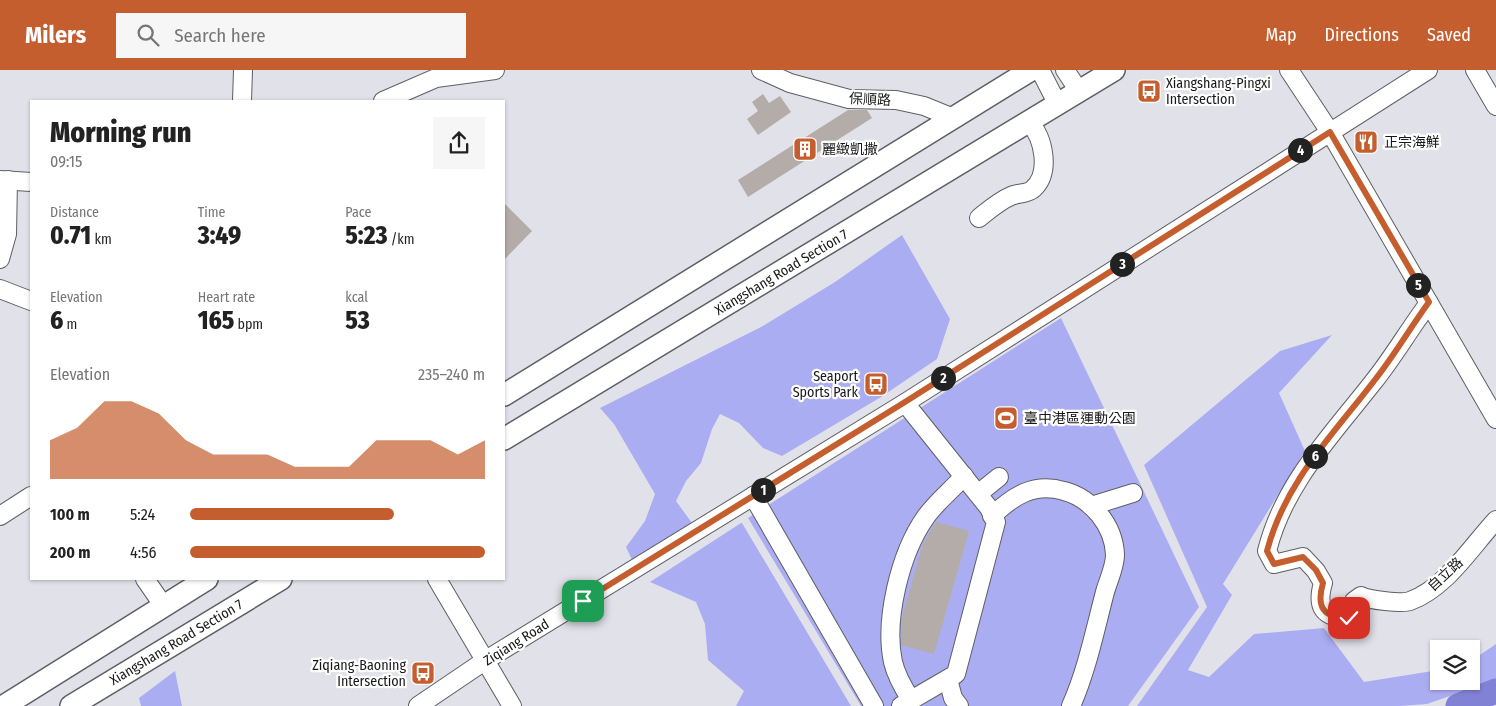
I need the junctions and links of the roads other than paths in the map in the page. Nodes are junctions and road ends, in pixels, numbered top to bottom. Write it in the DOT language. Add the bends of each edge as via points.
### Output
graph roads {
  1 [pos="242,70"];
  2 [pos="495,70"];
  3 [pos="761,70"];
  4 [pos="1031,70"];
  5 [pos="1040,70"];
  6 [pos="1065,70"];
  7 [pos="1114,70"];
  8 [pos="1289,70"];
  9 [pos="1428,70"];
  10 [pos="1475,70"];
  11 [pos="1079,91"];
  12 [pos="242,100"];
  13 [pos="385,100"];
  14 [pos="1058,105"];
  15 [pos="1496,106"];
  16 [pos="952,117"];
  17 [pos="1029,122"];
  18 [pos="1330,132"];
  19 [pos="4,180"];
  20 [pos="30,182"];
  21 [pos="979,218"];
  22 [pos="0,259"];
  23 [pos="0,289"];
  24 [pos="30,301"];
  25 [pos="1429,302"];
  26 [pos="505,394"];
  27 [pos="905,402"];
  28 [pos="1496,419"];
  29 [pos="505,438"];
  30 [pos="964,476"];
  31 [pos="999,477"];
  32 [pos="1133,493"];
  33 [pos="978,494"];
  34 [pos="753,496"];
  35 [pos="30,497"];
  36 [pos="1091,506"];
  37 [pos="0,516"];
  38 [pos="992,516"];
  39 [pos="1496,520"];
  40 [pos="146,580"];
  41 [pos="205,580"];
  42 [pos="279,580"];
  43 [pos="438,580"];
  44 [pos="163,605"];
  45 [pos="486,660"];
  46 [pos="948,679"];
  47 [pos="906,703"];
  48 [pos="4,706"];
  49 [pos="71,706"];
  50 [pos="418,706"];
  51 [pos="512,706"];
  52 [pos="874,706"];
  53 [pos="959,706"];
  54 [pos="1071,706"];
  1 -- 12 [label="street"];
  2 -- 13 [label="street" via="436,78"];
  3 -- 16 [label="street, 保順路" via="790,83 849,99 896,100"];
  4 -- 16 [label="main road"];
  5 -- 14 [label="street"];
  6 -- 11 [label="street"];
  7 -- 11 [label="main road, Xiangshang Road Section 7"];
  8 -- 18 [label="street"];
  9 -- 18 [label="street, Ziqiang Road"];
  10 -- 15 [label="street"];
  11 -- 14 [label="main road, Xiangshang Road Section 7"];
  14 -- 17 [label="main road, Xiangshang Road Section 7"];
  16 -- 26 [label="main road"];
  17 -- 21 [label="street" via="1040,140 1042,176 1032,190 1012,196"];
  17 -- 29 [label="main road, Xiangshang Road Section 7"];
  18 -- 25 [label="street"];
  18 -- 27 [label="street, Ziqiang Road"];
  19 -- 20 [label="street"];
  19 -- 22 [label="street" via="7,234"];
  23 -- 24 [label="street"];
  25 -- 28 [label="street"];
  25 -- 39 [label="street, 自立路" via="1376,379 1297,481 1280,509 1267,551 1274,564 1303,557 1323,583 1319,597 1323,610 1336,618 1349,618 1354,601 1361,596 1409,602 1432,588"];
  27 -- 30 [label="street"];
  27 -- 34 [label="street, Ziqiang Road"];
  30 -- 33 [label="street"];
  30 -- 47 [label="street" via="924,520 912,542 897,589 890,643"];
  31 -- 33 [label="street"];
  32 -- 36 [label="street"];
  33 -- 38 [label="street"];
  34 -- 45 [label="street, Ziqiang Road"];
  34 -- 52 [label="street"];
  35 -- 37 [label="street"];
  36 -- 38 [label="street" via="1082,497 1045,488 1021,492"];
  36 -- 54 [label="street" via="1108,528 1115,556 1086,667"];
  38 -- 46 [label="street" via="996,522 956,674"];
  40 -- 44 [label="street"];
  41 -- 44 [label="main road"];
  42 -- 49 [label="main road, Xiangshang Road Section 7"];
  43 -- 45 [label="street"];
  44 -- 48 [label="main road"];
  45 -- 50 [label="street, Ziqiang Road"];
  45 -- 51 [label="street"];
  46 -- 47 [label="street"];
  46 -- 53 [label="street" via="953,698"];
}
